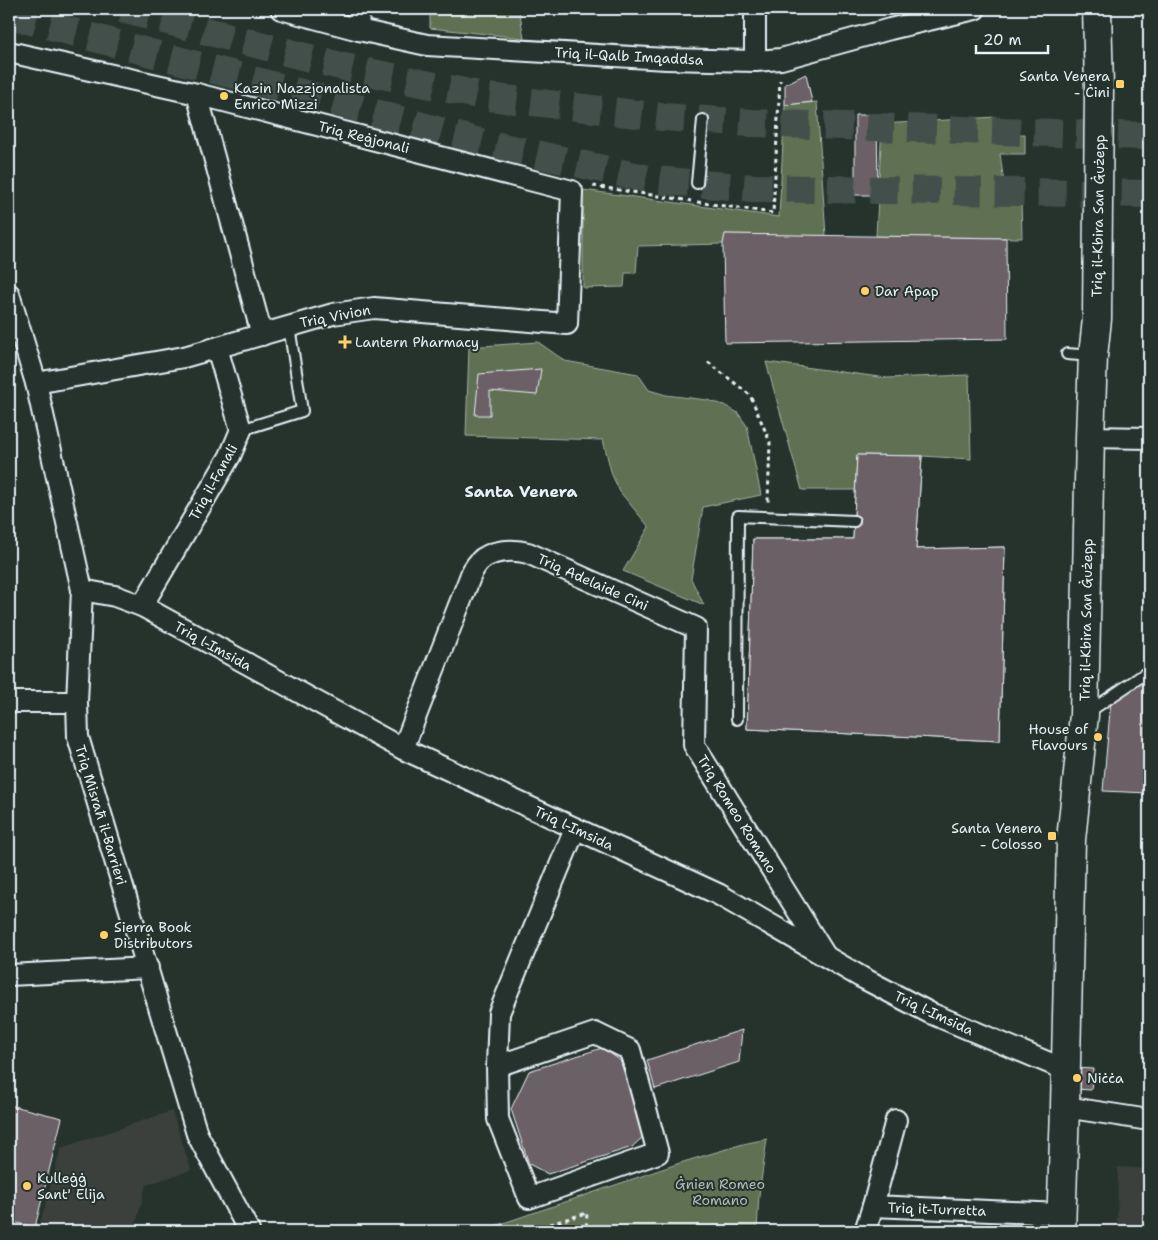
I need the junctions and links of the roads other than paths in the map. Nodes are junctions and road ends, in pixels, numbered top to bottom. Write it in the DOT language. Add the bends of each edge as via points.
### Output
graph roads {
  1 [pos="281,9"];
  2 [pos="358,9"];
  3 [pos="755,9"];
  4 [pos="975,9"];
  5 [pos="1097,9"];
  6 [pos="359,30"];
  7 [pos="9,52"];
  8 [pos="755,61"];
  9 [pos="197,94"];
  10 [pos="703,120"];
  11 [pos="697,183"];
  12 [pos="572,191"];
  13 [pos="9,294"];
  14 [pos="289,326"];
  15 [pos="262,335"];
  16 [pos="217,348"];
  17 [pos="36,384"];
  18 [pos="241,430"];
  19 [pos="1090,437"];
  20 [pos="1149,438"];
  21 [pos="854,521"];
  22 [pos="82,590"];
  23 [pos="142,606"];
  24 [pos="696,628"];
  25 [pos="1149,672"];
  26 [pos="9,702"];
  27 [pos="77,702"];
  28 [pos="1084,715"];
  29 [pos="737,719"];
  30 [pos="403,750"];
  31 [pos="575,829"];
  32 [pos="826,956"];
  33 [pos="148,968"];
  34 [pos="9,975"];
  35 [pos="497,1066"];
  36 [pos="1066,1070"];
  37 [pos="1065,1107"];
  38 [pos="896,1120"];
  39 [pos="1149,1120"];
  40 [pos="873,1206"];
  41 [pos="1061,1223"];
  42 [pos="249,1231"];
  43 [pos="865,1231"];
  1 -- 6 [label="street, Triq il-Qalb Imqaddsa"];
  2 -- 6 [label="street"];
  3 -- 8 [label="street"];
  4 -- 8 [label="street, Triq il-Qalb Imqaddsa" via="781,59"];
  5 -- 19 [label="main road, Triq il-Kbira San Ġużepp" via="1097,319 1080,355"];
  6 -- 8 [label="street, Triq il-Qalb Imqaddsa" via="428,45"];
  7 -- 9 [label="street, Triq Reġjonali"];
  9 -- 12 [label="street, Triq Reġjonali"];
  9 -- 15 [label="street"];
  10 -- 11 [label="lane"];
  12 -- 14 [label="street, Triq Vivion" via="567,324 374,308 333,314"];
  13 -- 17 [label="street, Triq Misraħ il-Barrieri"];
  14 -- 15 [label="street, Triq Vivion"];
  14 -- 18 [label="lane" via="302,411"];
  15 -- 16 [label="street, Triq Vivion"];
  16 -- 17 [label="street, Triq Vivion"];
  16 -- 18 [label="street, Triq il-Fanali"];
  17 -- 22 [label="street, Triq Misraħ il-Barrieri"];
  18 -- 23 [label="street, Triq il-Fanali" via="230,456"];
  19 -- 20 [label="street"];
  19 -- 28 [label="main road, Triq il-Kbira San Ġużepp"];
  21 -- 29 [label="lane" via="738,516"];
  22 -- 23 [label="street, Triq l-Imsida"];
  22 -- 27 [label="street, Triq Misraħ il-Barrieri"];
  23 -- 30 [label="street, Triq l-Imsida"];
  24 -- 30 [label="street, Triq Adelaide Cini" via="528,553 511,550 487,556 472,572"];
  24 -- 32 [label="street, Triq Romeo Romano" via="694,746"];
  25 -- 28 [label="lane"];
  26 -- 27 [label="street"];
  27 -- 33 [label="street, Triq Misraħ il-Barrieri" via="78,737"];
  28 -- 36 [label="main road, Triq il-Kbira San Ġużepp" via="1071,840"];
  30 -- 31 [label="street, Triq l-Imsida"];
  31 -- 32 [label="street, Triq l-Imsida" via="718,894"];
  31 -- 35 [label="street" via="499,1013"];
  32 -- 36 [label="street, Triq l-Imsida" via="930,1014"];
  33 -- 34 [label="street"];
  33 -- 42 [label="street, Triq Misraħ il-Barrieri" via="197,1134"];
  35 -- 35 [label="street" via="595,1033 630,1050 658,1153 529,1198 498,1119"];
  36 -- 37 [label="main road, Triq il-Kbira San Ġużepp"];
  37 -- 39 [label="street"];
  37 -- 41 [label="main road, Triq il-Kbira San Ġużepp"];
  38 -- 40 [label="street, Triq it-Turretta"];
  40 -- 41 [label="street, Triq it-Turretta"];
  40 -- 43 [label="street"];
}
